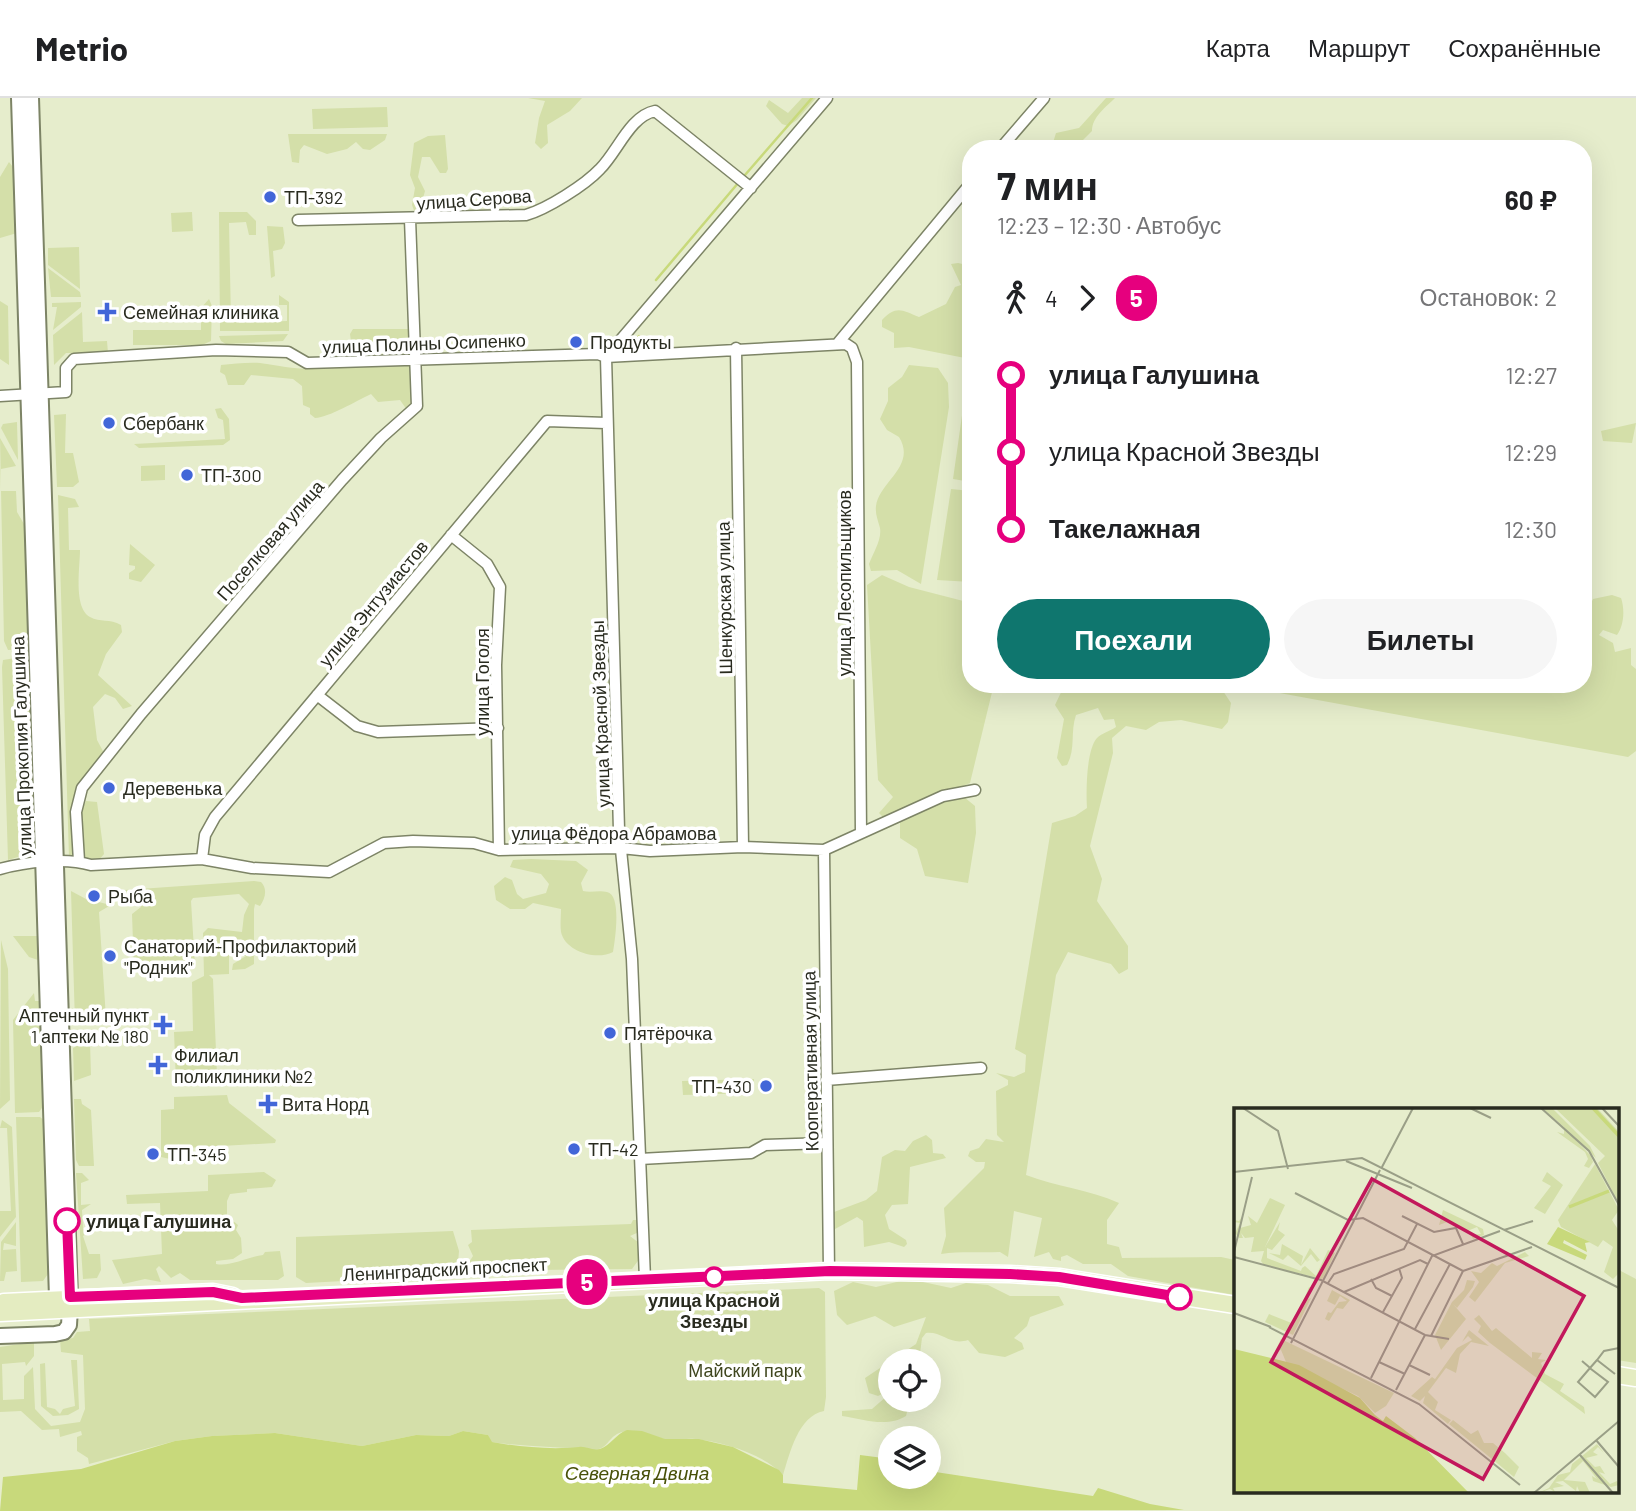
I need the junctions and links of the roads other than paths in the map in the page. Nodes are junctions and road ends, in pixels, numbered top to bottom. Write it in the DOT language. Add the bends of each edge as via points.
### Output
graph roads {
  1 [pos="19,98"];
  2 [pos="31,98"];
  3 [pos="827,98"];
  4 [pos="1044,98"];
  5 [pos="1008,140"];
  6 [pos="751,188"];
  7 [pos="962,194"];
  8 [pos="410,219"];
  9 [pos="298,220"];
  10 [pos="838,343"];
  11 [pos="736,348"];
  12 [pos="417,358"];
  13 [pos="606,358"];
  14 [pos="35,394"];
  15 [pos="0,396"];
  16 [pos="606,423"];
  17 [pos="451,535"];
  18 [pos="317,695"];
  19 [pos="498,728"];
  20 [pos="975,790"];
  21 [pos="860,833"];
  22 [pos="743,847"];
  23 [pos="621,848"];
  24 [pos="499,850"];
  25 [pos="824,850"];
  26 [pos="202,859"];
  27 [pos="79,861"];
  28 [pos="50,862"];
  29 [pos="0,869"];
  30 [pos="981,1068"];
  31 [pos="826,1080"];
  32 [pos="827,1143"];
  33 [pos="640,1158"];
  34 [pos="830,1271"];
  35 [pos="645,1279"];
  36 [pos="0,1302"];
  37 [pos="64,1303"];
  38 [pos="1234,1305"];
  39 [pos="0,1312"];
  40 [pos="0,1336"];
  41 [pos="1618,1375"];
  42 [pos="1636,1378"];
  1 -- 14 [label="main road, улица Прокопия Галушина"];
  2 -- 14 [label="main road, улица Прокопия Галушина"];
  3 -- 6 [label="street"];
  4 -- 5 [label="street"];
  6 -- 8 [label="street, улица Серова" via="655,111 643,113 599,170 540,211"];
  6 -- 13 [label="street"];
  7 -- 10 [label="street"];
  8 -- 9 [label="street, улица Серова"];
  8 -- 12 [label="street, Поселковая улица"];
  10 -- 11 [label="street, улица Полины Осипенко"];
  10 -- 21 [label="street, улица Лесопильщиков" via="852,348 857,362"];
  11 -- 13 [label="street, улица Полины Осипенко"];
  11 -- 22 [label="street, Шенкурская улица"];
  12 -- 13 [label="street, улица Полины Осипенко" via="598,354"];
  12 -- 14 [label="street, улица Полины Осипенко" via="307,363 288,352 216,350 74,359 66,368 66,392"];
  12 -- 27 [label="street, Поселковая улица" via="417,406 342,480 82,788 76,812"];
  13 -- 16 [label="street, улица Красной Звезды"];
  14 -- 15 [label="street, улица Полины Осипенко"];
  14 -- 28 [label="main road, улица Прокопия Галушина"];
  16 -- 17 [label="street, улица Энтузиастов" via="547,421"];
  16 -- 23 [label="street, улица Красной Звезды"];
  17 -- 18 [label="street, улица Энтузиастов"];
  17 -- 19 [label="street, улица Гоголя" via="487,564 500,587"];
  18 -- 19 [label="street" via="358,726 378,732"];
  18 -- 26 [label="street, улица Энтузиастов" via="215,817 205,835"];
  19 -- 24 [label="street, улица Гоголя"];
  20 -- 21 [label="street, улица Фёдора Абрамова" via="943,796"];
  21 -- 25 [label="street, улица Фёдора Абрамова"];
  22 -- 23 [label="street, улица Фёдора Абрамова"];
  22 -- 25 [label="street, улица Фёдора Абрамова"];
  23 -- 24 [label="street, улица Фёдора Абрамова"];
  23 -- 33 [label="street, улица Красной Звезды" via="632,959"];
  24 -- 26 [label="street, улица Фёдора Абрамова" via="446,840 384,843 329,872 251,868"];
  25 -- 31 [label="street, Кооперативная улица"];
  26 -- 27 [label="street, улица Фёдора Абрамова" via="91,865"];
  27 -- 28 [label="street, улица Фёдора Абрамова"];
  28 -- 29 [label="street, улица Фёдора Абрамова" via="27,861"];
  28 -- 37 [label="main road, улица Прокопия Галушина"];
  30 -- 31 [label="street"];
  31 -- 32 [label="street, Кооперативная улица"];
  32 -- 33 [label="street" via="765,1145 751,1153"];
  32 -- 34 [label="street, Кооперативная улица"];
  33 -- 35 [label="street, улица Красной Звезды"];
  34 -- 35 [label="main road, Ленинградский проспект"];
  34 -- 38 [label="main road, Ленинградский проспект" via="1059,1277"];
  35 -- 37 [label="main road, Ленинградский проспект" via="242,1298 213,1292"];
  36 -- 37 [label="main road, Ленинградский проспект"];
  37 -- 39 [label="main road, Ленинградский проспект"];
  37 -- 40 [label="main road" via="69,1325 55,1334"];
  41 -- 42 [label="main road"];
}
